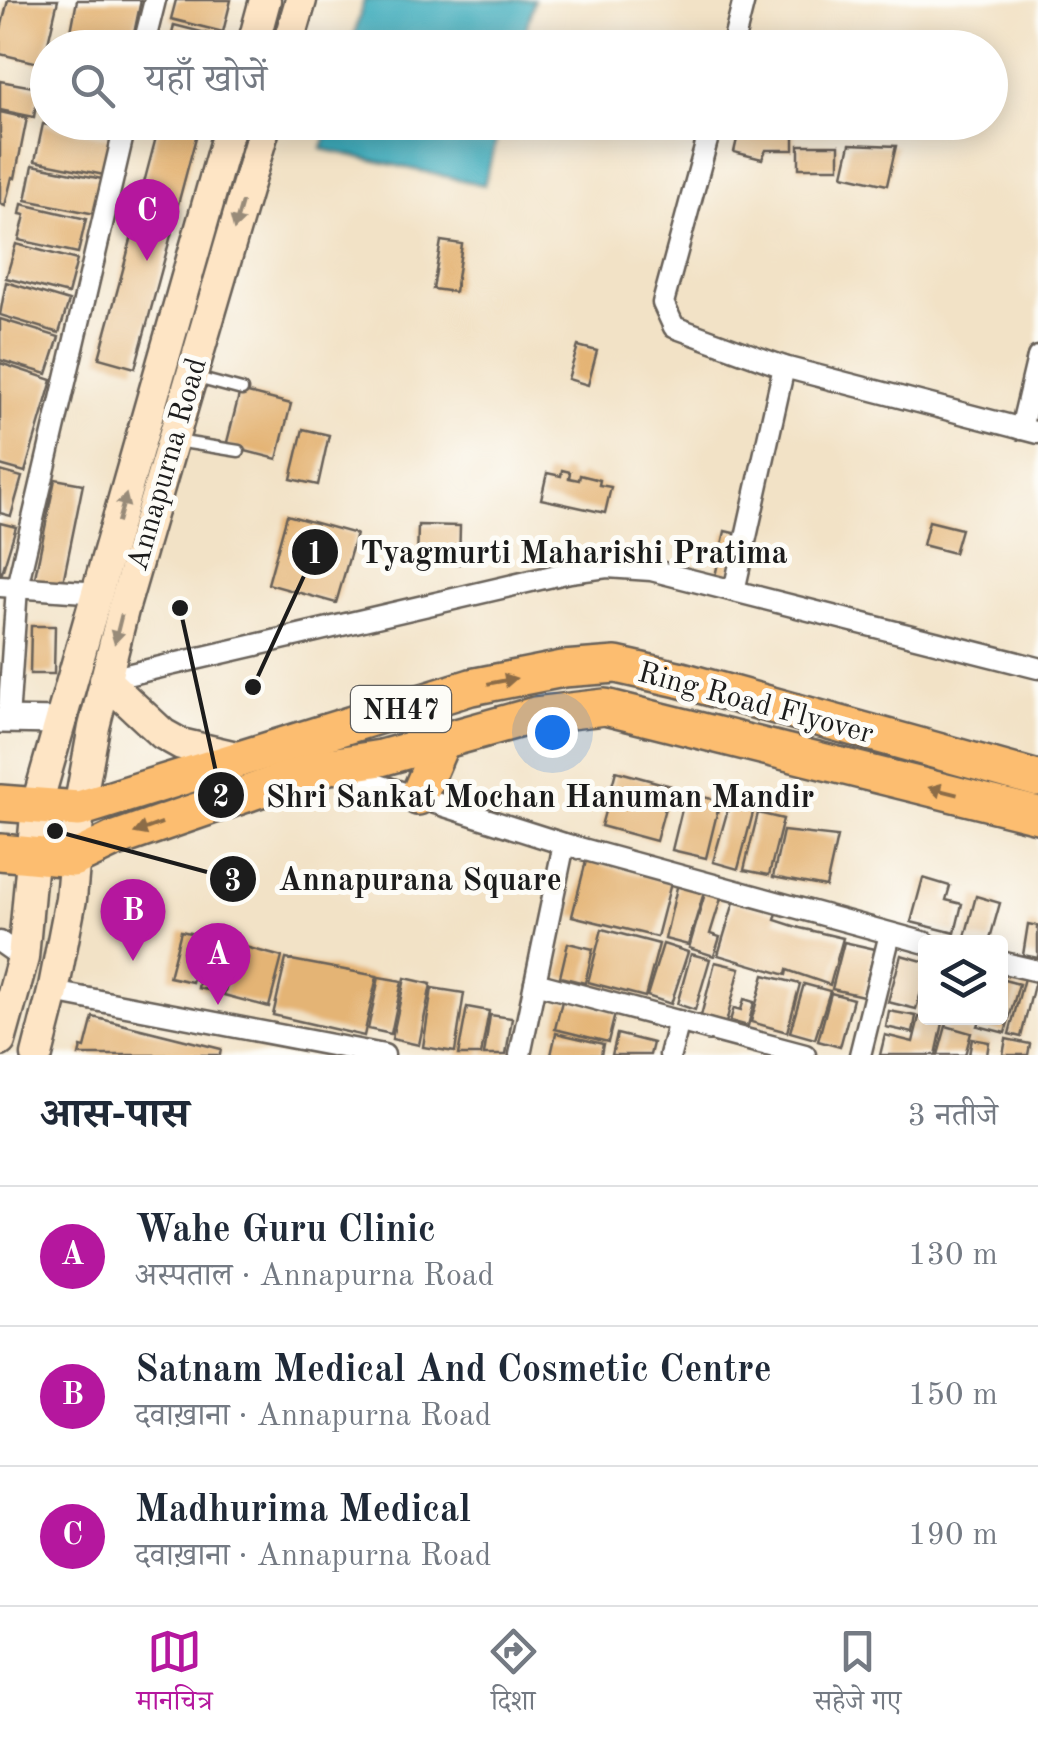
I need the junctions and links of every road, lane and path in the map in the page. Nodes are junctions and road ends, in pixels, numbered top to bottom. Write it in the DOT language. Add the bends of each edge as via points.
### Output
graph roads {
  1 [pos="154,0"];
  2 [pos="265,0"];
  3 [pos="301,0"];
  4 [pos="744,0"];
  5 [pos="148,30"];
  6 [pos="257,30"];
  7 [pos="293,30"];
  8 [pos="736,30"];
  9 [pos="121,140"];
  10 [pos="226,140"];
  11 [pos="261,140"];
  12 [pos="707,140"];
  13 [pos="1038,357"];
  14 [pos="784,367"];
  15 [pos="191,377"];
  16 [pos="242,390"];
  17 [pos="1029,431"];
  18 [pos="173,440"];
  19 [pos="238,451"];
  20 [pos="8,586"];
  21 [pos="734,591"];
  22 [pos="99,593"];
  23 [pos="1038,668"];
  24 [pos="106,680"];
  25 [pos="4,720"];
  26 [pos="60,722"];
  27 [pos="442,740"];
  28 [pos="240,758"];
  29 [pos="324,767"];
  30 [pos="1038,779"];
  31 [pos="418,797"];
  32 [pos="0,803"];
  33 [pos="37,804"];
  34 [pos="79,808"];
  35 [pos="1038,815"];
  36 [pos="564,844"];
  37 [pos="16,853"];
  38 [pos="73,859"];
  39 [pos="890,934"];
  40 [pos="918,941"];
  41 [pos="12,950"];
  42 [pos="1008,964"];
  43 [pos="1038,971"];
  44 [pos="535,983"];
  45 [pos="53,992"];
  46 [pos="679,1021"];
  47 [pos="0,1041"];
  48 [pos="379,1054"];
  49 [pos="36,1055"];
  50 [pos="520,1055"];
  51 [pos="670,1055"];
  52 [pos="806,1055"];
  53 [pos="860,1055"];
  1 -- 5 [label="street"];
  2 -- 6 [label="main road"];
  3 -- 7 [label="main road"];
  4 -- 8 [label="street"];
  9 -- 20 [label="street"];
  22 -- 10 [label="main road, Annapurna Road, one-way"];
  11 -- 15 [label="main road, Annapurna Road, one-way"];
  12 -- 14 [label="street" via="663,303 674,327"];
  13 -- 17 [label="street"];
  14 -- 17 [label="street"];
  14 -- 21 [label="street"];
  15 -- 16 [label="lane"];
  15 -- 18 [label="main road, Annapurna Road"];
  18 -- 19 [label="lane"];
  18 -- 24 [label="main road, Annapurna Road, one-way"];
  20 -- 22 [label="street"];
  20 -- 25 [label="street"];
  21 -- 23 [label="street"];
  21 -- 24 [label="street" via="651,570 570,572"];
  22 -- 26 [label="main road, Annapurna Road"];
  24 -- 28 [label="main road" via="180,744"];
  24 -- 34 [label="main road, Annapurna Road"];
  25 -- 26 [label="street"];
  26 -- 33 [label="main road, Annapurna Road"];
  27 -- 29 [label="highway, Ring Road Flyover"];
  27 -- 31 [label="highway"];
  35 -- 27 [label="highway, Ring Road Flyover, one-way" via="606,707 535,714"];
  28 -- 30 [label="highway, Ring Road Flyover / NH47, one-way" via="471,687 616,666"];
  28 -- 34 [label="highway, NH47"];
  29 -- 31 [label="street"];
  29 -- 38 [label="highway, Ring Road Flyover, one-way"];
  31 -- 36 [label="street"];
  32 -- 33 [label="highway"];
  33 -- 34 [label="highway"];
  33 -- 37 [label="main road, Annapurna Road"];
  34 -- 38 [label="main road, Annapurna Road"];
  36 -- 39 [label="street"];
  36 -- 44 [label="street"];
  37 -- 38 [label="highway"];
  37 -- 41 [label="main road"];
  38 -- 45 [label="main road"];
  39 -- 40 [label="street"];
  39 -- 53 [label="street"];
  41 -- 47 [label="main road"];
  42 -- 43 [label="street"];
  44 -- 46 [label="street"];
  44 -- 50 [label="street"];
  45 -- 48 [label="street"];
  45 -- 49 [label="main road"];
  46 -- 51 [label="street"];
  46 -- 52 [label="street"];
}
